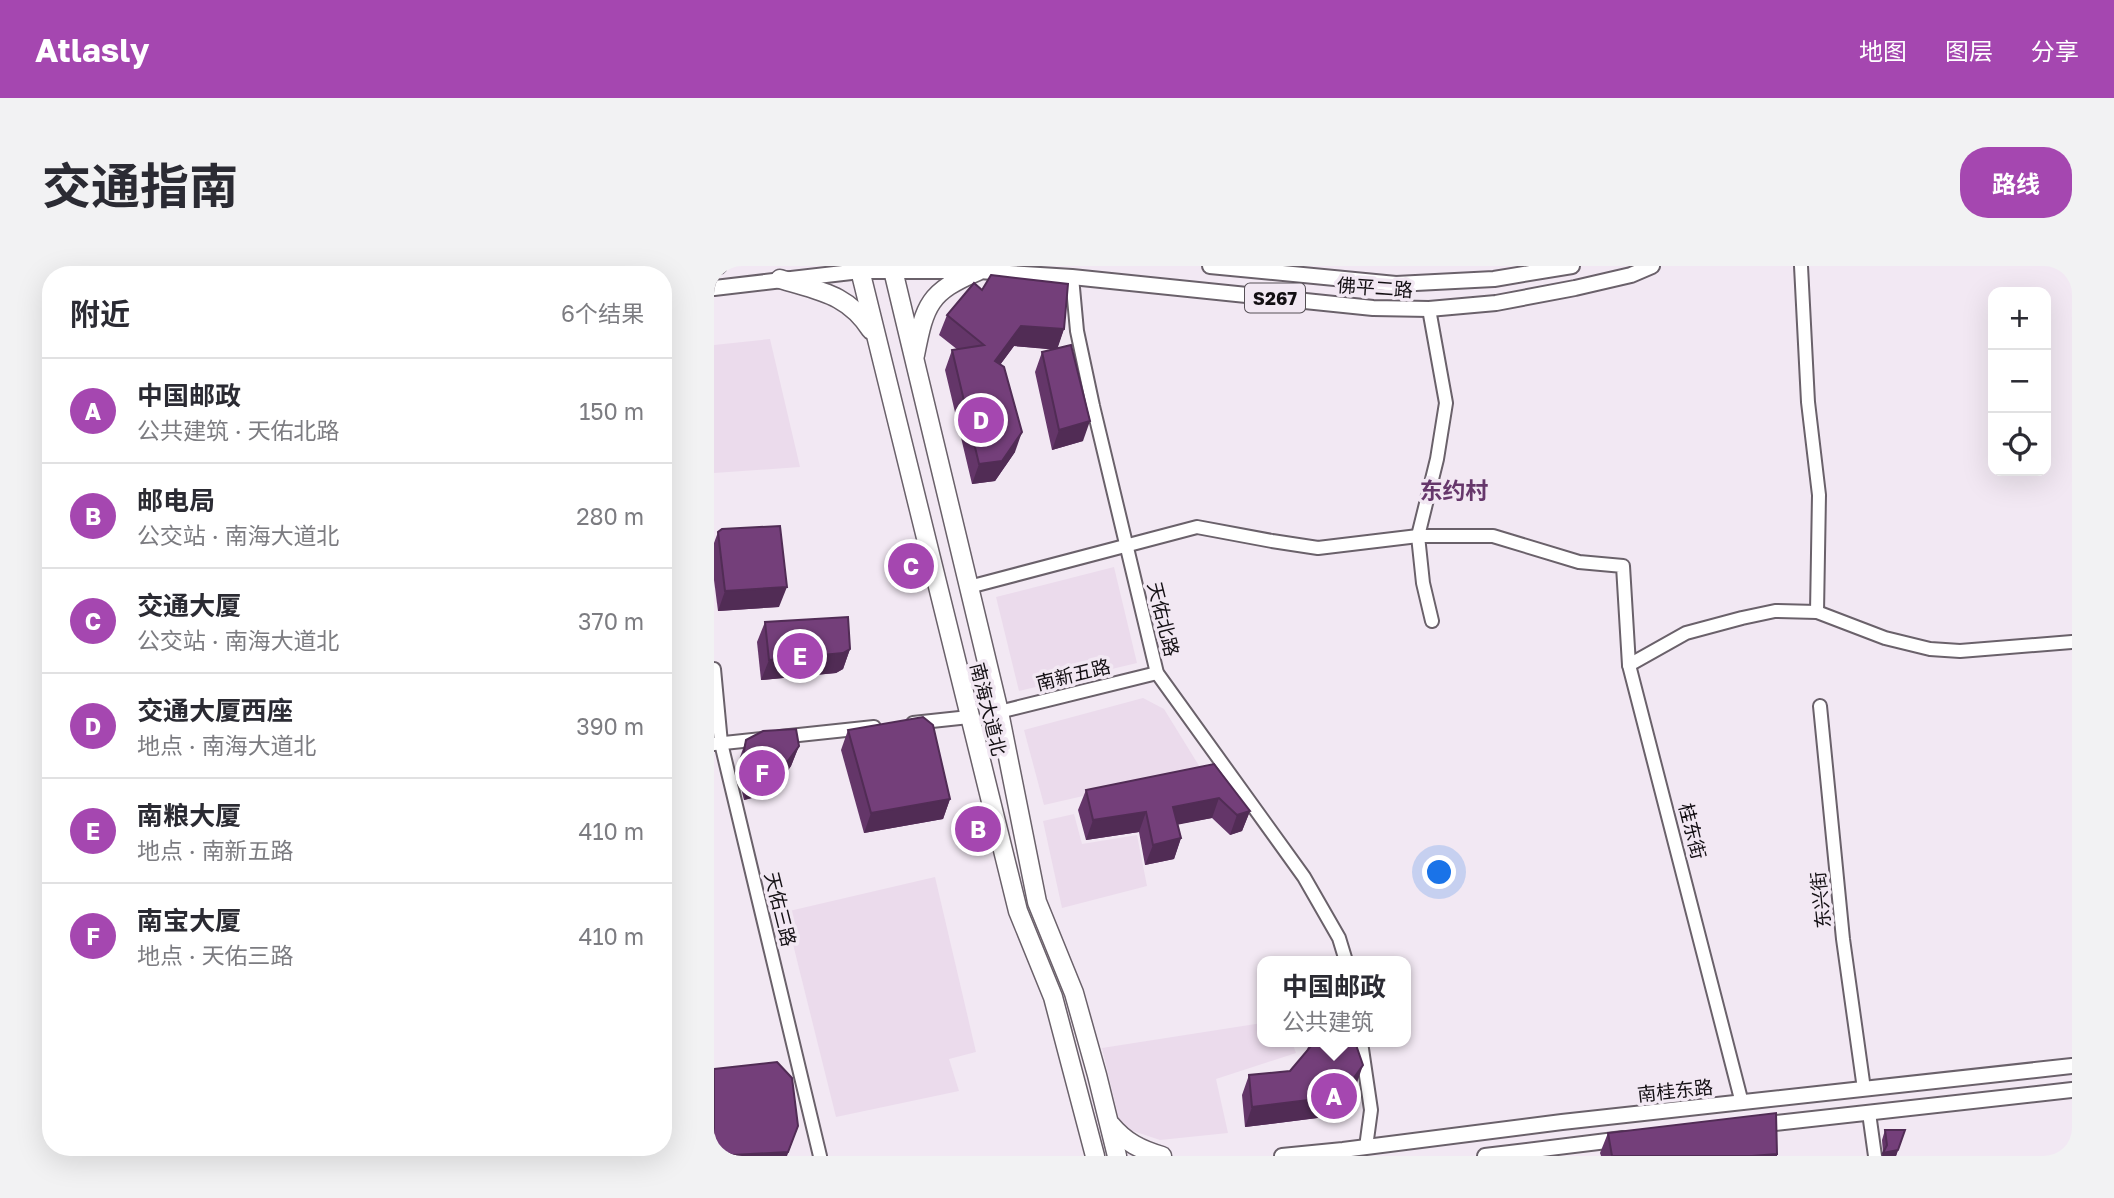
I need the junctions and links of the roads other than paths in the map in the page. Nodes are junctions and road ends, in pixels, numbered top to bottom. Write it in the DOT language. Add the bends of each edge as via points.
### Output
graph roads {
  1 [pos="1210,266"];
  2 [pos="1572,266"];
  3 [pos="1653,266"];
  4 [pos="1801,266"];
  5 [pos="860,269"];
  6 [pos="892,269"];
  7 [pos="978,271"];
  8 [pos="1072,277"];
  9 [pos="780,279"];
  10 [pos="714,288"];
  11 [pos="1429,309"];
  12 [pos="878,341"];
  13 [pos="914,362"];
  14 [pos="1418,536"];
  15 [pos="1126,547"];
  16 [pos="969,587"];
  17 [pos="1817,612"];
  18 [pos="1432,621"];
  19 [pos="2072,642"];
  20 [pos="1629,665"];
  21 [pos="714,669"];
  22 [pos="1157,673"];
  23 [pos="1820,706"];
  24 [pos="999,712"];
  25 [pos="969,717"];
  26 [pos="900,724"];
  27 [pos="886,726"];
  28 [pos="718,743"];
  29 [pos="1344,956"];
  30 [pos="1362,1047"];
  31 [pos="2072,1066"];
  32 [pos="1864,1089"];
  33 [pos="2072,1090"];
  34 [pos="1742,1102"];
  35 [pos="1869,1113"];
  36 [pos="1109,1122"];
  37 [pos="1745,1126"];
  38 [pos="1634,1138"];
  39 [pos="1366,1147"];
  40 [pos="1566,1151"];
  41 [pos="820,1156"];
  42 [pos="1095,1156"];
  43 [pos="1117,1156"];
  44 [pos="1162,1156"];
  45 [pos="1282,1156"];
  46 [pos="1485,1156"];
  47 [pos="1875,1156"];
  1 -- 2 [label="main road, 佛平二路" via="1396,284 1494,279"];
  3 -- 11 [label="main road, 佛平二路 / S267" via="1632,275 1535,296"];
  4 -- 17 [label="street" via="1808,402 1819,495"];
  5 -- 6 [label="main road, 佛平二路 / S267"];
  5 -- 9 [label="main road, 佛平二路"];
  5 -- 12 [label="highway, 南海大道北"];
  6 -- 7 [label="main road, 佛平二路 / S267"];
  6 -- 13 [label="highway, 南海大道北"];
  7 -- 8 [label="main road, 佛平二路 / S267"];
  7 -- 13 [label="highway" via="954,281 928,306"];
  8 -- 11 [label="main road, 佛平二路 / S267" via="1373,308"];
  8 -- 15 [label="street, 天佑北路" via="1077,331"];
  9 -- 10 [label="main road, 佛平二路"];
  9 -- 12 [label="highway" via="842,298 862,315"];
  11 -- 14 [label="street" via="1446,403"];
  12 -- 25 [label="highway, 南海大道北"];
  13 -- 16 [label="highway, 南海大道北"];
  14 -- 15 [label="street" via="1318,548 1197,527"];
  14 -- 18 [label="street"];
  14 -- 20 [label="street, 桂东街" via="1493,536 1579,562 1623,566"];
  15 -- 16 [label="street"];
  15 -- 22 [label="street, 天佑北路"];
  16 -- 24 [label="highway, 南海大道北"];
  17 -- 19 [label="street" via="1885,638 1930,649"];
  17 -- 20 [label="street" via="1775,611 1686,633"];
  20 -- 34 [label="street, 桂东街"];
  21 -- 28 [label="street, 天佑三路"];
  22 -- 24 [label="street, 南新五路"];
  22 -- 29 [label="street, 天佑北路" via="1304,877"];
  23 -- 32 [label="street, 东兴街" via="1843,939"];
  24 -- 36 [label="highway, 南海大道北" via="1037,902 1074,993"];
  25 -- 26 [label="street"];
  25 -- 42 [label="highway, 南海大道北" via="1018,911 1053,997"];
  27 -- 28 [label="street"];
  28 -- 41 [label="street, 天佑三路"];
  30 -- 39 [label="street" via="1371,1110"];
  31 -- 32 [label="main road, 南桂东路"];
  32 -- 34 [label="main road, 南桂东路"];
  33 -- 35 [label="main road"];
  34 -- 39 [label="main road, 南桂东路"];
  35 -- 37 [label="main road"];
  35 -- 47 [label="street"];
  36 -- 43 [label="highway, 南海大道北"];
  36 -- 44 [label="highway" via="1122,1138"];
  38 -- 40 [label="main road"];
  39 -- 45 [label="main road, 南桂东路"];
  40 -- 46 [label="main road"];
}
